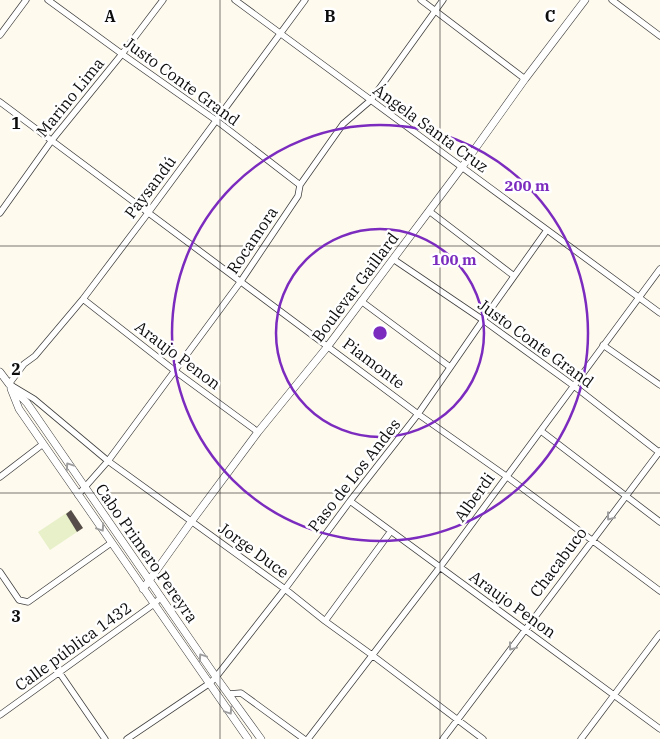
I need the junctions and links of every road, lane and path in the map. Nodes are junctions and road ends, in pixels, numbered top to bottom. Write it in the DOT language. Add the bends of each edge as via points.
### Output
graph roads {
  1 [pos="26,0"];
  2 [pos="48,0"];
  3 [pos="163,0"];
  4 [pos="235,0"];
  5 [pos="305,0"];
  6 [pos="421,0"];
  7 [pos="443,0"];
  8 [pos="585,0"];
  9 [pos="612,0"];
  10 [pos="435,10"];
  11 [pos="280,34"];
  12 [pos="0,35"];
  13 [pos="660,36"];
  14 [pos="122,54"];
  15 [pos="525,79"];
  16 [pos="371,100"];
  17 [pos="0,102"];
  18 [pos="216,121"];
  19 [pos="52,140"];
  20 [pos="462,167"];
  21 [pos="300,185"];
  22 [pos="429,211"];
  23 [pos="0,213"];
  24 [pos="148,213"];
  25 [pos="547,230"];
  26 [pos="393,258"];
  27 [pos="660,269"];
  28 [pos="514,276"];
  29 [pos="241,281"];
  30 [pos="639,298"];
  31 [pos="83,299"];
  32 [pos="361,301"];
  33 [pos="660,313"];
  34 [pos="483,320"];
  35 [pos="604,345"];
  36 [pos="328,346"];
  37 [pos="450,367"];
  38 [pos="175,371"];
  39 [pos="0,372"];
  40 [pos="9,384"];
  41 [pos="574,386"];
  42 [pos="660,386"];
  43 [pos="418,414"];
  44 [pos="541,431"];
  45 [pos="258,432"];
  46 [pos="43,444"];
  47 [pos="660,452"];
  48 [pos="108,461"];
  49 [pos="506,476"];
  50 [pos="0,477"];
  51 [pos="85,488"];
  52 [pos="78,495"];
  53 [pos="626,496"];
  54 [pos="350,501"];
  55 [pos="191,522"];
  56 [pos="660,522"];
  57 [pos="391,531"];
  58 [pos="592,541"];
  59 [pos="111,543"];
  60 [pos="440,567"];
  61 [pos="0,572"];
  62 [pos="149,580"];
  63 [pos="143,588"];
  64 [pos="285,589"];
  65 [pos="660,591"];
  66 [pos="161,597"];
  67 [pos="154,604"];
  68 [pos="325,621"];
  69 [pos="525,630"];
  70 [pos="660,634"];
  71 [pos="372,655"];
  72 [pos="59,672"];
  73 [pos="216,677"];
  74 [pos="210,683"];
  75 [pos="228,694"];
  76 [pos="614,695"];
  77 [pos="0,716"];
  78 [pos="457,720"];
  79 [pos="660,729"];
  80 [pos="105,739"];
  81 [pos="128,739"];
  82 [pos="248,739"];
  83 [pos="261,739"];
  84 [pos="304,739"];
  85 [pos="308,739"];
  86 [pos="443,739"];
  87 [pos="483,739"];
  88 [pos="581,739"];
  1 -- 12 [label="street"];
  2 -- 14 [label="street, Justo Conte Grand"];
  3 -- 14 [label="street, Marino Lima"];
  4 -- 11 [label="street, Ángela Santa Cruz"];
  5 -- 11 [label="street, Paysandú"];
  6 -- 10 [label="street"];
  7 -- 10 [label="street, Rocamora"];
  8 -- 15 [label="street, Boulevar Gaillard"];
  9 -- 13 [label="street"];
  10 -- 15 [label="street"];
  10 -- 16 [label="street, Rocamora"];
  11 -- 16 [label="street, Ángela Santa Cruz"];
  11 -- 18 [label="street, Paysandú"];
  14 -- 18 [label="street, Justo Conte Grand"];
  14 -- 19 [label="street, Marino Lima"];
  15 -- 20 [label="street, Boulevar Gaillard"];
  16 -- 20 [label="street, Ángela Santa Cruz"];
  16 -- 21 [label="street, Rocamora" via="343,124"];
  17 -- 19 [label="street, Piamonte"];
  18 -- 21 [label="street, Justo Conte Grand"];
  18 -- 24 [label="street, Paysandú"];
  19 -- 23 [label="street, Marino Lima"];
  19 -- 24 [label="street, Piamonte"];
  20 -- 22 [label="street, Boulevar Gaillard"];
  20 -- 25 [label="street, Ángela Santa Cruz"];
  21 -- 29 [label="street, Rocamora" via="298,196"];
  22 -- 26 [label="street, Boulevar Gaillard"];
  22 -- 28 [label="street"];
  24 -- 29 [label="street, Piamonte"];
  24 -- 31 [label="street, Paysandú"];
  25 -- 28 [label="street, Paso de Los Andes"];
  25 -- 30 [label="street, Ángela Santa Cruz"];
  26 -- 32 [label="street, Boulevar Gaillard"];
  26 -- 34 [label="street, Justo Conte Grand"];
  27 -- 30 [label="street, Alberdi"];
  28 -- 34 [label="street, Paso de Los Andes"];
  29 -- 36 [label="street, Piamonte"];
  29 -- 38 [label="street, Rocamora"];
  30 -- 33 [label="street, Ángela Santa Cruz"];
  30 -- 35 [label="street, Alberdi"];
  31 -- 38 [label="street, Araujo Penon"];
  31 -- 40 [label="street, Paysandú"];
  32 -- 36 [label="street, Boulevar Gaillard"];
  32 -- 37 [label="street"];
  34 -- 37 [label="street, Paso de Los Andes"];
  34 -- 41 [label="street, Justo Conte Grand"];
  35 -- 41 [label="street, Alberdi"];
  35 -- 42 [label="street"];
  36 -- 43 [label="street, Piamonte"];
  36 -- 45 [label="street, Boulevar Gaillard"];
  37 -- 43 [label="street, Paso de Los Andes"];
  38 -- 45 [label="street, Araujo Penon"];
  38 -- 48 [label="street, Rocamora"];
  39 -- 40 [label="street, Cabo Primero Pereyra"];
  40 -- 46 [label="street, Cabo Primero Pereyra" via="19,409"];
  40 -- 48 [label="street, Jorge Duce" via="34,399"];
  51 -- 40 [label="street, Cabo Primero Pereyra, one-way" via="27,403"];
  41 -- 44 [label="street, Alberdi"];
  41 -- 47 [label="street, Justo Conte Grand"];
  43 -- 49 [label="street, Piamonte"];
  43 -- 54 [label="street, Paso de Los Andes"];
  44 -- 49 [label="street, Alberdi"];
  44 -- 53 [label="street"];
  45 -- 55 [label="street, Boulevar Gaillard"];
  46 -- 50 [label="street"];
  46 -- 52 [label="street, Cabo Primero Pereyra"];
  47 -- 53 [label="street, Chacabuco"];
  48 -- 51 [label="street, Rocamora"];
  48 -- 55 [label="street, Jorge Duce"];
  49 -- 58 [label="street, Piamonte"];
  49 -- 60 [label="street, Alberdi"];
  51 -- 52 [label="street, Rocamora"];
  51 -- 62 [label="street, Cabo Primero Pereyra"];
  52 -- 59 [label="street, Cabo Primero Pereyra, one-way"];
  53 -- 56 [label="street"];
  53 -- 58 [label="street, Chacabuco, one-way"];
  54 -- 57 [label="street, Araujo Penon"];
  54 -- 64 [label="street, Paso de Los Andes"];
  55 -- 62 [label="street, Boulevar Gaillard"];
  55 -- 64 [label="street, Jorge Duce"];
  57 -- 60 [label="street, Araujo Penon"];
  57 -- 68 [label="street"];
  58 -- 65 [label="street, Piamonte"];
  58 -- 69 [label="street, Chacabuco"];
  59 -- 61 [label="street" via="28,602 19,600"];
  59 -- 63 [label="street, Cabo Primero Pereyra"];
  60 -- 69 [label="street, Araujo Penon"];
  60 -- 71 [label="street, Alberdi"];
  62 -- 63 [label="street, Boulevar Gaillard"];
  62 -- 66 [label="street, Cabo Primero Pereyra"];
  63 -- 67 [label="street, Cabo Primero Pereyra"];
  64 -- 68 [label="street, Jorge Duce"];
  64 -- 73 [label="street, Paso de Los Andes"];
  66 -- 67 [label="street, Calle pública 1432"];
  73 -- 66 [label="street, Cabo Primero Pereyra, one-way"];
  67 -- 72 [label="street, Calle pública 1432"];
  67 -- 74 [label="street, Cabo Primero Pereyra"];
  68 -- 71 [label="street, Jorge Duce"];
  69 -- 76 [label="street, Araujo Penon"];
  69 -- 78 [label="street, Chacabuco, one-way"];
  70 -- 76 [label="street"];
  71 -- 78 [label="street, Jorge Duce"];
  71 -- 85 [label="street, Alberdi"];
  72 -- 77 [label="street, Calle pública 1432"];
  72 -- 80 [label="street"];
  73 -- 74 [label="street, Paso de Los Andes"];
  73 -- 75 [label="street, Cabo Primero Pereyra"];
  74 -- 81 [label="street, Paso de Los Andes"];
  74 -- 82 [label="street, Cabo Primero Pereyra, one-way"];
  75 -- 83 [label="street, Cabo Primero Pereyra"];
  75 -- 84 [label="street" via="241,693"];
  76 -- 79 [label="street, Araujo Penon"];
  76 -- 88 [label="street"];
  78 -- 86 [label="street, Chacabuco"];
  78 -- 87 [label="street, Jorge Duce"];
}
